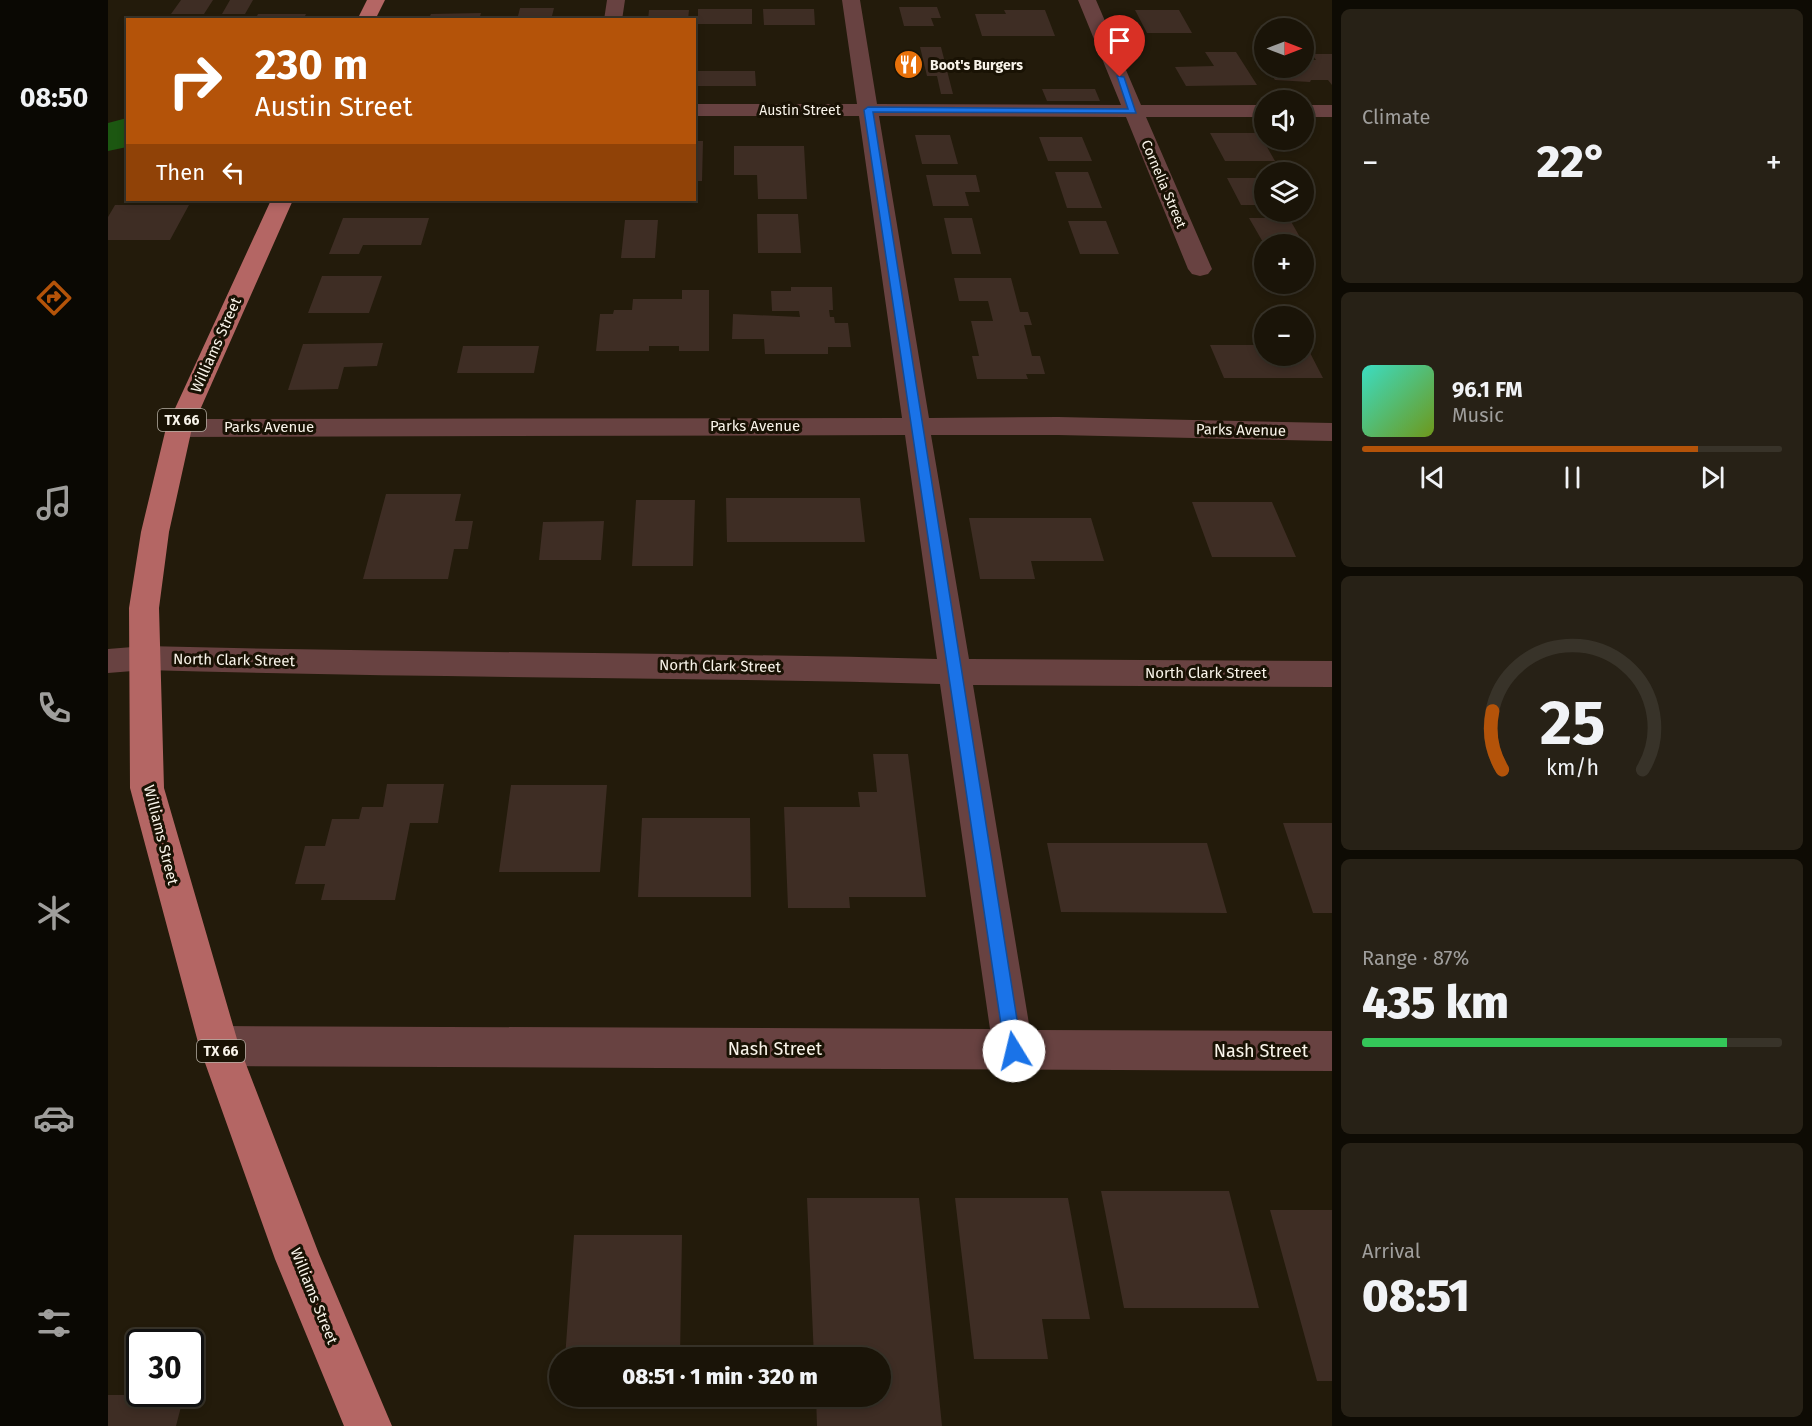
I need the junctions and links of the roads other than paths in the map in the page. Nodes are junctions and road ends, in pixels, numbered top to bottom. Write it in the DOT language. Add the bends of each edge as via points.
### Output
graph roads {
  1 [pos="376,0"];
  2 [pos="616,0"];
  3 [pos="851,0"];
  4 [pos="1087,0"];
  5 [pos="367,18"];
  6 [pos="613,18"];
  7 [pos="696,110"];
  8 [pos="868,110"];
  9 [pos="1133,111"];
  10 [pos="1254,111"];
  11 [pos="1314,111"];
  12 [pos="1332,111"];
  13 [pos="282,201"];
  14 [pos="1200,269"];
  15 [pos="917,427"];
  16 [pos="179,428"];
  17 [pos="1332,432"];
  18 [pos="127,660"];
  19 [pos="955,672"];
  20 [pos="1332,674"];
  21 [pos="219,1046"];
  22 [pos="1014,1051"];
  23 [pos="1332,1051"];
  24 [pos="368,1426"];
  1 -- 5 [label="main road"];
  2 -- 6 [label="street"];
  3 -- 8 [label="street"];
  4 -- 9 [label="street, Cornelia Street"];
  7 -- 8 [label="street, Austin Street"];
  8 -- 9 [label="street, Austin Street"];
  8 -- 15 [label="street"];
  9 -- 10 [label="street, Austin Street"];
  9 -- 14 [label="street, Cornelia Street"];
  11 -- 12 [label="street"];
  13 -- 16 [label="main road, Williams Street / TX 66"];
  15 -- 16 [label="street, Parks Avenue"];
  15 -- 17 [label="street, Parks Avenue"];
  15 -- 19 [label="street"];
  16 -- 18 [label="main road, Williams Street / TX 66" via="154,532 144,608"];
  18 -- 19 [label="street, North Clark Street" via="690,665"];
  18 -- 21 [label="main road, Williams Street / TX 66" via="147,788"];
  19 -- 20 [label="street, North Clark Street"];
  19 -- 22 [label="street"];
  21 -- 22 [label="street, Nash Street"];
  21 -- 24 [label="main road, Williams Street / TX 66" via="298,1259"];
  22 -- 23 [label="street, Nash Street"];
}
